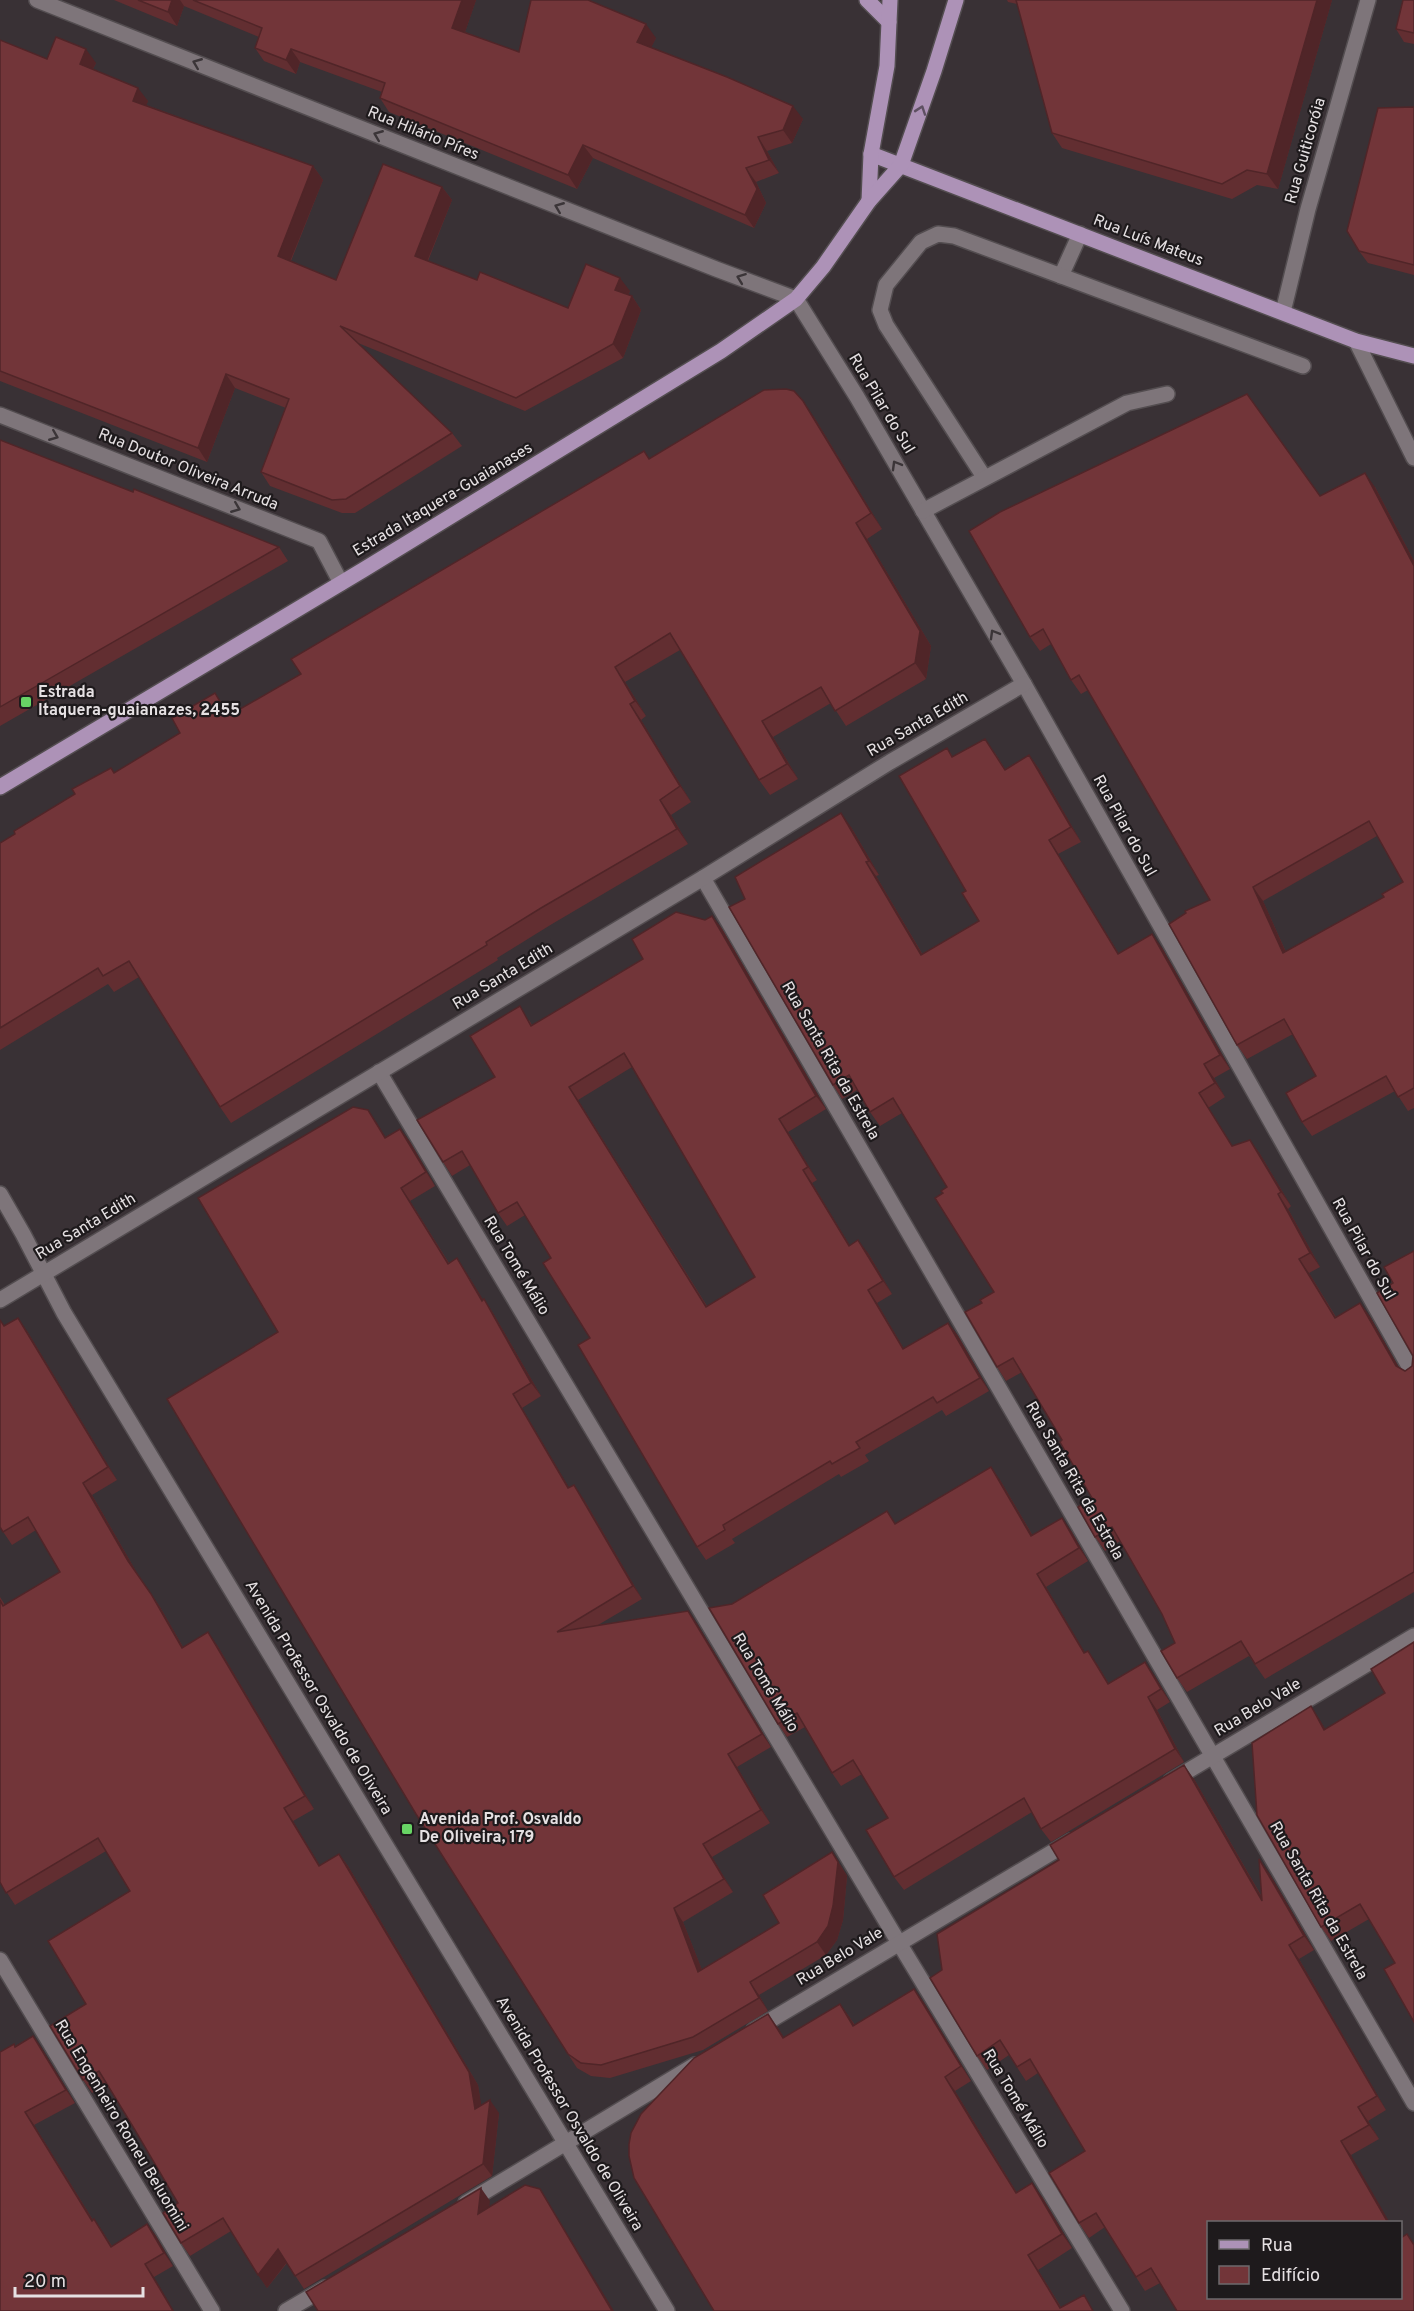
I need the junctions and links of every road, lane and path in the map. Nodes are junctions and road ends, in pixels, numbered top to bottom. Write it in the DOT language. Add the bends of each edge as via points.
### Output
graph roads {
  1 [pos="37,0"];
  2 [pos="867,0"];
  3 [pos="890,0"];
  4 [pos="956,0"];
  5 [pos="1368,0"];
  6 [pos="890,22"];
  7 [pos="871,154"];
  8 [pos="901,165"];
  9 [pos="869,201"];
  10 [pos="1080,234"];
  11 [pos="1061,276"];
  12 [pos="796,299"];
  13 [pos="1283,312"];
  14 [pos="1356,341"];
  15 [pos="1414,356"];
  16 [pos="1303,366"];
  17 [pos="1167,394"];
  18 [pos="0,415"];
  19 [pos="1414,458"];
  20 [pos="984,477"];
  21 [pos="923,511"];
  22 [pos="340,583"];
  23 [pos="1024,684"];
  24 [pos="0,787"];
  25 [pos="703,878"];
  26 [pos="379,1072"];
  27 [pos="0,1194"];
  28 [pos="44,1273"];
  29 [pos="0,1300"];
  30 [pos="1414,1375"];
  31 [pos="1414,1636"];
  32 [pos="1213,1756"];
  33 [pos="1163,1786"];
  34 [pos="1082,1834"];
  35 [pos="899,1943"];
  36 [pos="0,1960"];
  37 [pos="737,2040"];
  38 [pos="707,2058"];
  39 [pos="1414,2103"];
  40 [pos="566,2142"];
  41 [pos="456,2209"];
  42 [pos="336,2281"];
  43 [pos="212,2311"];
  44 [pos="286,2311"];
  45 [pos="667,2311"];
  46 [pos="1122,2311"];
  12 -- 1 [label="street, Rua Hilário Píres, one-way"];
  2 -- 6 [label="main road"];
  3 -- 6 [label="main road"];
  8 -- 4 [label="main road, Estrada Itaquera-Guaianases, one-way"];
  5 -- 13 [label="street, Rua Guiticoróia"];
  6 -- 7 [label="main road" via="887,66"];
  7 -- 8 [label="main road, Rua Luís Mateus"];
  7 -- 9 [label="main road"];
  8 -- 9 [label="main road, Estrada Itaquera-Guaianases"];
  8 -- 10 [label="main road, Rua Luís Mateus"];
  9 -- 12 [label="main road, Estrada Itaquera-Guaianases"];
  10 -- 11 [label="street"];
  10 -- 13 [label="main road, Rua Luís Mateus"];
  11 -- 16 [label="street"];
  11 -- 20 [label="street" via="954,236 938,234 921,242 886,285 880,310 886,325"];
  21 -- 12 [label="street, Rua Pilar do Sul, one-way"];
  12 -- 22 [label="main road, Estrada Itaquera-Guaianases" via="721,351"];
  13 -- 14 [label="main road, Rua Luís Mateus"];
  14 -- 15 [label="main road, Rua Luís Mateus"];
  14 -- 19 [label="street"];
  17 -- 20 [label="street" via="1127,403"];
  18 -- 22 [label="street, Rua Doutor Oliveira Arruda, one-way" via="319,541"];
  20 -- 21 [label="street"];
  23 -- 21 [label="street, Rua Pilar do Sul, one-way"];
  22 -- 24 [label="main road, Estrada Itaquera-Guaianases"];
  23 -- 25 [label="street, Rua Santa Edith"];
  23 -- 30 [label="street, Rua Pilar do Sul"];
  25 -- 26 [label="street, Rua Santa Edith"];
  25 -- 32 [label="street, Rua Santa Rita da Estrela"];
  26 -- 28 [label="street, Rua Santa Edith"];
  26 -- 35 [label="street, Rua Tomé Málio"];
  27 -- 28 [label="street, Avenida Professor Osvaldo de Oliveira"];
  28 -- 29 [label="street, Rua Santa Edith"];
  28 -- 40 [label="street, Avenida Professor Osvaldo de Oliveira" via="68,1320"];
  31 -- 32 [label="street, Rua Belo Vale"];
  32 -- 33 [label="street, Rua Belo Vale"];
  32 -- 39 [label="street, Rua Santa Rita da Estrela"];
  34 -- 35 [label="street, Rua Belo Vale"];
  35 -- 37 [label="street, Rua Belo Vale"];
  35 -- 46 [label="street, Rua Tomé Málio"];
  36 -- 43 [label="street, Rua Engenheiro Romeu Beluomini"];
  38 -- 40 [label="street"];
  40 -- 41 [label="street"];
  40 -- 45 [label="street, Avenida Professor Osvaldo de Oliveira"];
  42 -- 44 [label="street"];
}
